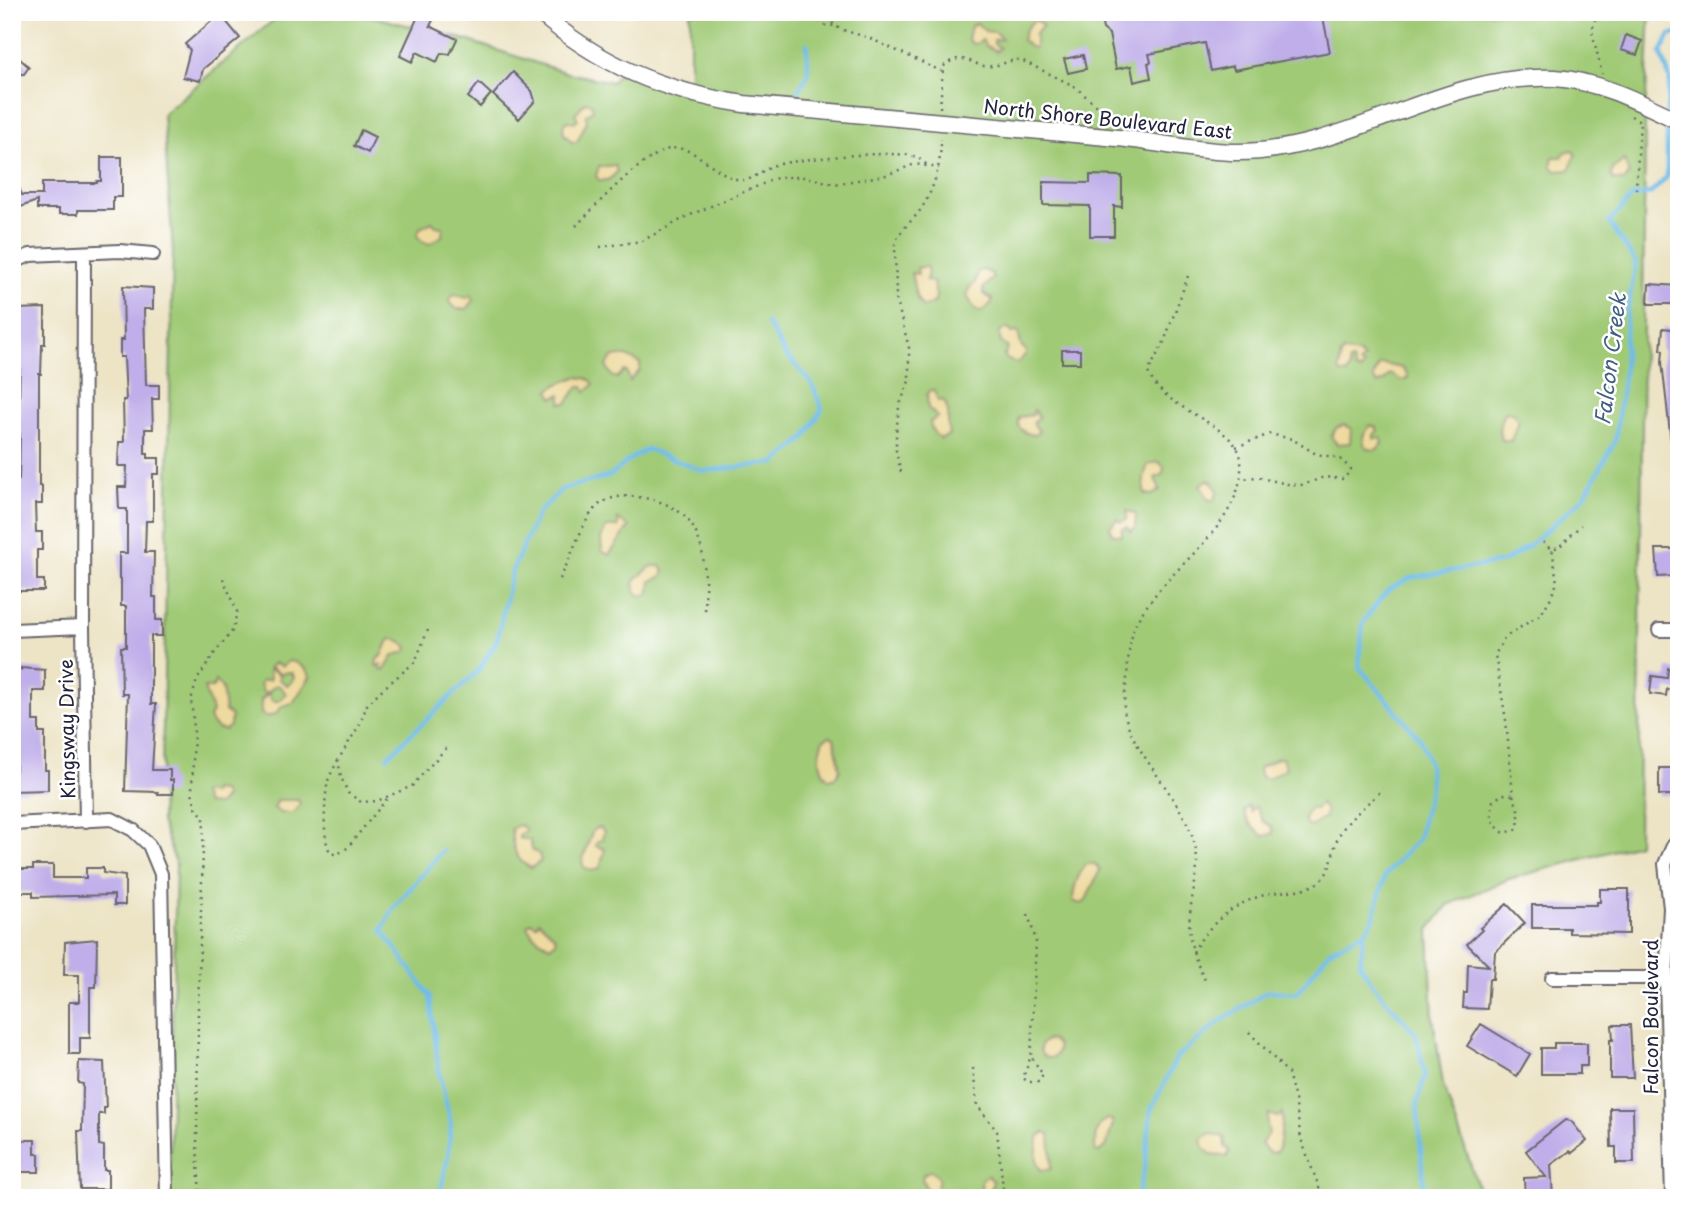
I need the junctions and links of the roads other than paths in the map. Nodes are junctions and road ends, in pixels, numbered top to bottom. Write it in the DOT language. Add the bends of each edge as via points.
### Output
graph roads {
  1 [pos="540,12"];
  2 [pos="558,19"];
  3 [pos="1675,119"];
  4 [pos="85,253"];
  5 [pos="153,254"];
  6 [pos="12,263"];
  7 [pos="83,627"];
  8 [pos="12,630"];
  9 [pos="1659,630"];
  10 [pos="1679,630"];
  11 [pos="86,821"];
  12 [pos="12,824"];
  13 [pos="1679,841"];
  14 [pos="1552,978"];
  15 [pos="1666,978"];
  16 [pos="167,1198"];
  17 [pos="1672,1198"];
  1 -- 2 [label="street, North Shore Boulevard East"];
  2 -- 3 [label="street, North Shore Boulevard East" via="579,45 611,63 702,98 1237,152 1319,140 1447,93 1508,79 1555,78 1593,84"];
  4 -- 5 [label="street"];
  4 -- 6 [label="street" via="30,255"];
  4 -- 7 [label="street, Kingsway Drive"];
  7 -- 8 [label="street"];
  7 -- 11 [label="street, Kingsway Drive"];
  9 -- 10 [label="street"];
  11 -- 12 [label="street"];
  11 -- 16 [label="street, Kingsway Drive" via="112,819 133,830 149,845 161,874"];
  13 -- 15 [label="street, Falcon Boulevard" via="1665,864 1670,908"];
  14 -- 15 [label="street"];
  15 -- 17 [label="street, Falcon Boulevard"];
}
